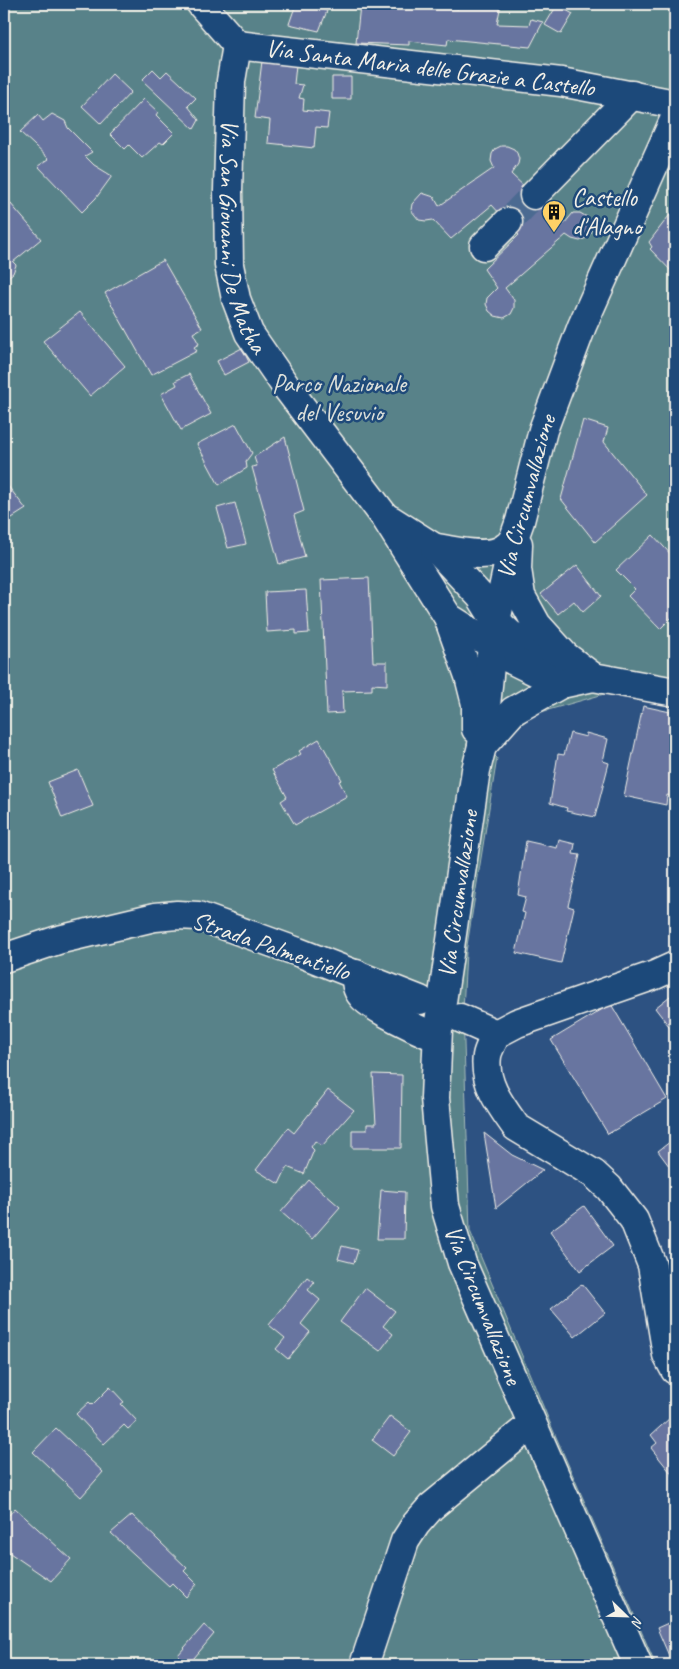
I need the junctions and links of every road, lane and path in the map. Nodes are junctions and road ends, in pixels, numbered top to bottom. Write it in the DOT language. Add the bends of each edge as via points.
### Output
graph roads {
  1 [pos="201,4"];
  2 [pos="237,45"];
  3 [pos="632,95"];
  4 [pos="675,104"];
  5 [pos="673,130"];
  6 [pos="534,195"];
  7 [pos="508,222"];
  8 [pos="484,246"];
  9 [pos="380,512"];
  10 [pos="517,529"];
  11 [pos="434,548"];
  12 [pos="448,617"];
  13 [pos="494,633"];
  14 [pos="565,656"];
  15 [pos="593,677"];
  16 [pos="561,684"];
  17 [pos="675,692"];
  18 [pos="479,758"];
  19 [pos="4,958"];
  20 [pos="675,966"];
  21 [pos="356,974"];
  22 [pos="420,1000"];
  23 [pos="460,1018"];
  24 [pos="496,1034"];
  25 [pos="437,1038"];
  26 [pos="675,1370"];
  27 [pos="532,1424"];
  28 [pos="364,1665"];
  29 [pos="638,1665"];
  1 -- 2 [label="street, Via Santa Maria delle Grazie a Castello"];
  2 -- 3 [label="street, Via Santa Maria delle Grazie a Castello" via="560,82"];
  2 -- 9 [label="street, Via San Giovanni De Matha" via="231,82 228,190 229,265 236,300 249,333"];
  3 -- 4 [label="street, Via Santa Maria delle Grazie a Castello"];
  3 -- 6 [label="street"];
  5 -- 10 [label="street, Via Circumvallazione" via="562,376 542,430"];
  7 -- 8 [label="street"];
  9 -- 11 [label="street"];
  9 -- 12 [label="street"];
  10 -- 11 [label="street" via="506,548 497,552 475,554"];
  10 -- 13 [label="street, Via Circumvallazione"];
  10 -- 14 [label="street" via="521,596 537,625"];
  11 -- 13 [label="street" via="480,597"];
  12 -- 13 [label="street"];
  12 -- 18 [label="street" via="476,704"];
  13 -- 14 [label="street" via="511,635"];
  13 -- 16 [label="street" via="506,657"];
  13 -- 18 [label="street, Via Circumvallazione"];
  14 -- 15 [label="street"];
  15 -- 16 [label="street"];
  15 -- 17 [label="street"];
  16 -- 18 [label="street" via="513,711"];
  18 -- 25 [label="street, Via Circumvallazione"];
  19 -- 21 [label="street, Strada Palmentiello" via="58,940 155,917 177,915 198,916"];
  20 -- 24 [label="street" via="517,1023"];
  21 -- 22 [label="street, Strada Palmentiello"];
  21 -- 25 [label="street" via="357,988 363,998"];
  23 -- 24 [label="street"];
  24 -- 26 [label="street" via="487,1055 489,1083 516,1127 594,1174 634,1220 652,1265 667,1355"];
  25 -- 27 [label="street, Via Circumvallazione" via="436,1098 445,1206 462,1263"];
  27 -- 28 [label="street" via="430,1507 416,1524 405,1542"];
  27 -- 29 [label="street, Via Circumvallazione"];
}
